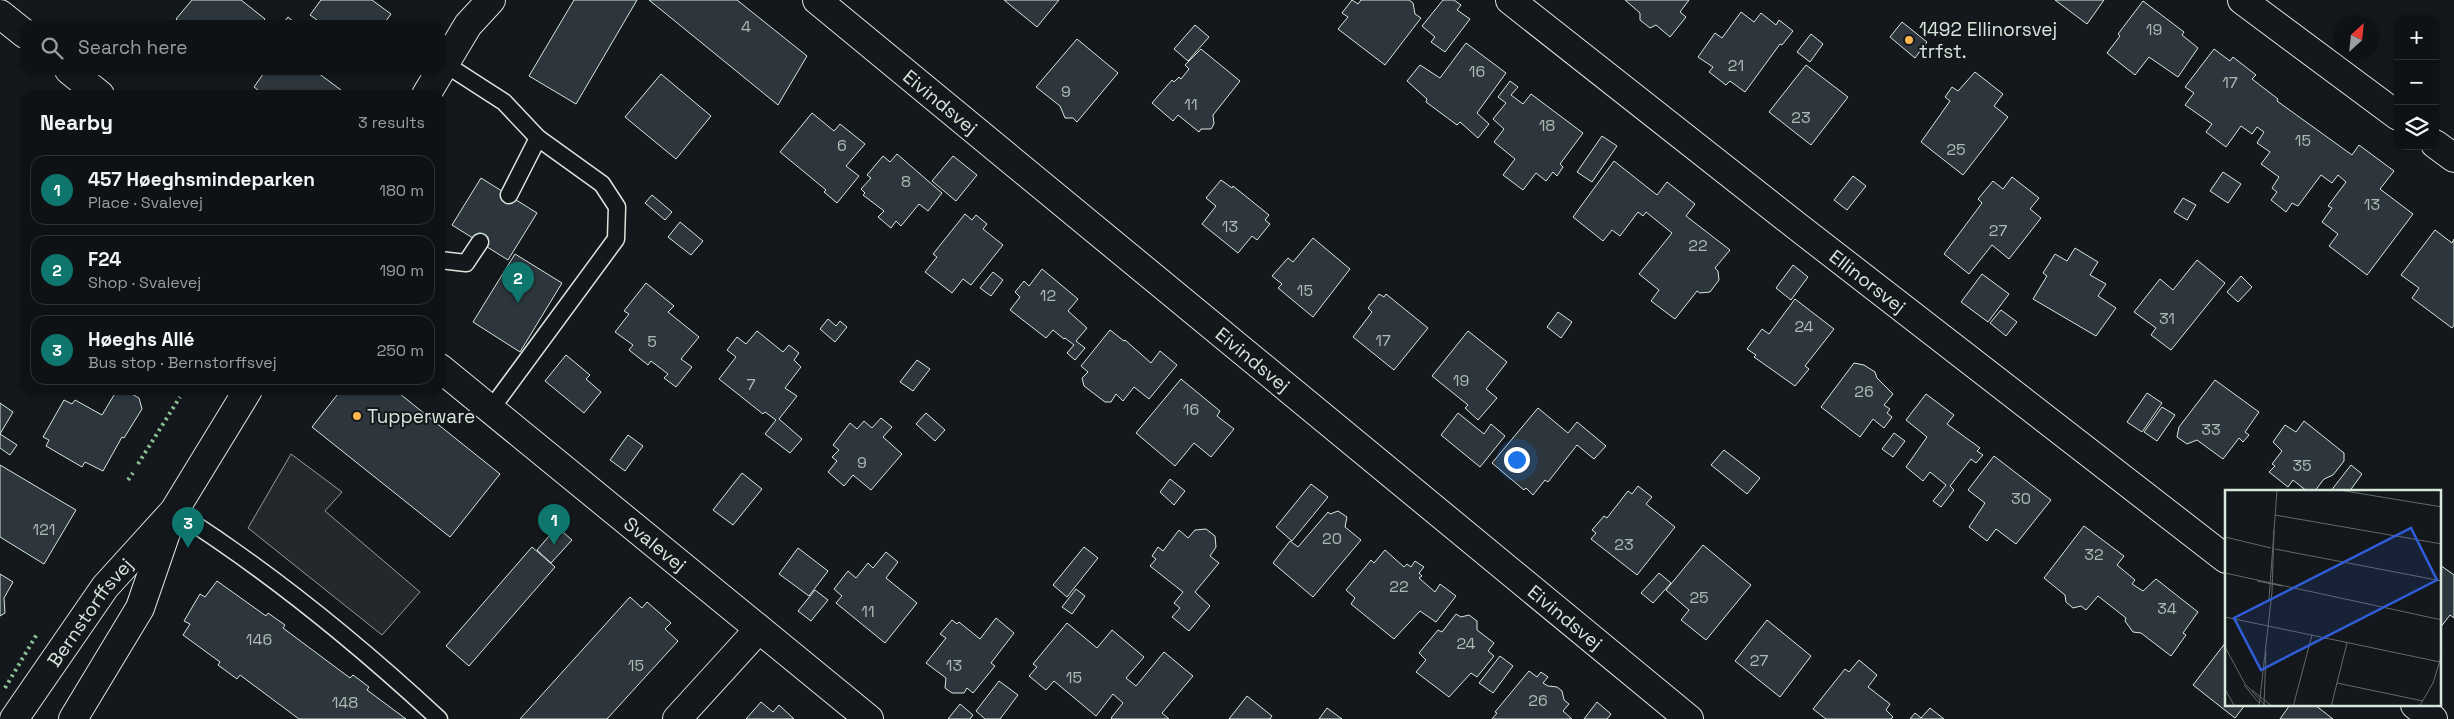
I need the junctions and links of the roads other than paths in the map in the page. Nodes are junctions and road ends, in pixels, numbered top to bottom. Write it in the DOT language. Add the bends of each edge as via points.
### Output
graph roads {
  1 [pos="491,0"];
  2 [pos="817,0"];
  3 [pos="1510,0"];
  4 [pos="2242,0"];
  5 [pos="472,12"];
  6 [pos="0,14"];
  7 [pos="20,30"];
  8 [pos="445,64"];
  9 [pos="75,75"];
  10 [pos="438,75"];
  11 [pos="94,90"];
  12 [pos="429,90"];
  13 [pos="2394,113"];
  14 [pos="538,138"];
  15 [pos="2439,147"];
  16 [pos="2454,158"];
  17 [pos="509,196"];
  18 [pos="480,242"];
  19 [pos="445,261"];
  20 [pos="445,372"];
  21 [pos="245,395"];
  22 [pos="491,409"];
  23 [pos="174,511"];
  24 [pos="2225,559"];
  25 [pos="759,629"];
  26 [pos="2416,706"];
  27 [pos="14,719"];
  28 [pos="73,719"];
  29 [pos="439,719"];
  30 [pos="677,719"];
  31 [pos="869,719"];
  32 [pos="1689,719"];
  33 [pos="2433,719"];
  1 -- 5 [label="street"];
  2 -- 32 [label="street, Eivindsvej"];
  3 -- 24 [label="street, Ellinorsvej"];
  4 -- 13 [label="street"];
  5 -- 8 [label="street"];
  6 -- 7 [label="street"];
  8 -- 14 [label="lane" via="504,102"];
  9 -- 11 [label="street"];
  10 -- 12 [label="street"];
  14 -- 17 [label="lane"];
  14 -- 22 [label="lane" via="602,184 617,207 616,239"];
  15 -- 16 [label="street"];
  18 -- 19 [label="lane" via="466,263"];
  20 -- 22 [label="street, Svalevej"];
  21 -- 23 [label="street, Bernstorffsvej"];
  22 -- 25 [label="street, Svalevej"];
  23 -- 27 [label="street, Bernstorffsvej" via="104,587"];
  23 -- 28 [label="street, Bernstorffsvej" via="140,608"];
  23 -- 29 [label="lane" via="230,546 375,660"];
  25 -- 30 [label="street"];
  25 -- 31 [label="street, Svalevej"];
  26 -- 33 [label="street"];
}
